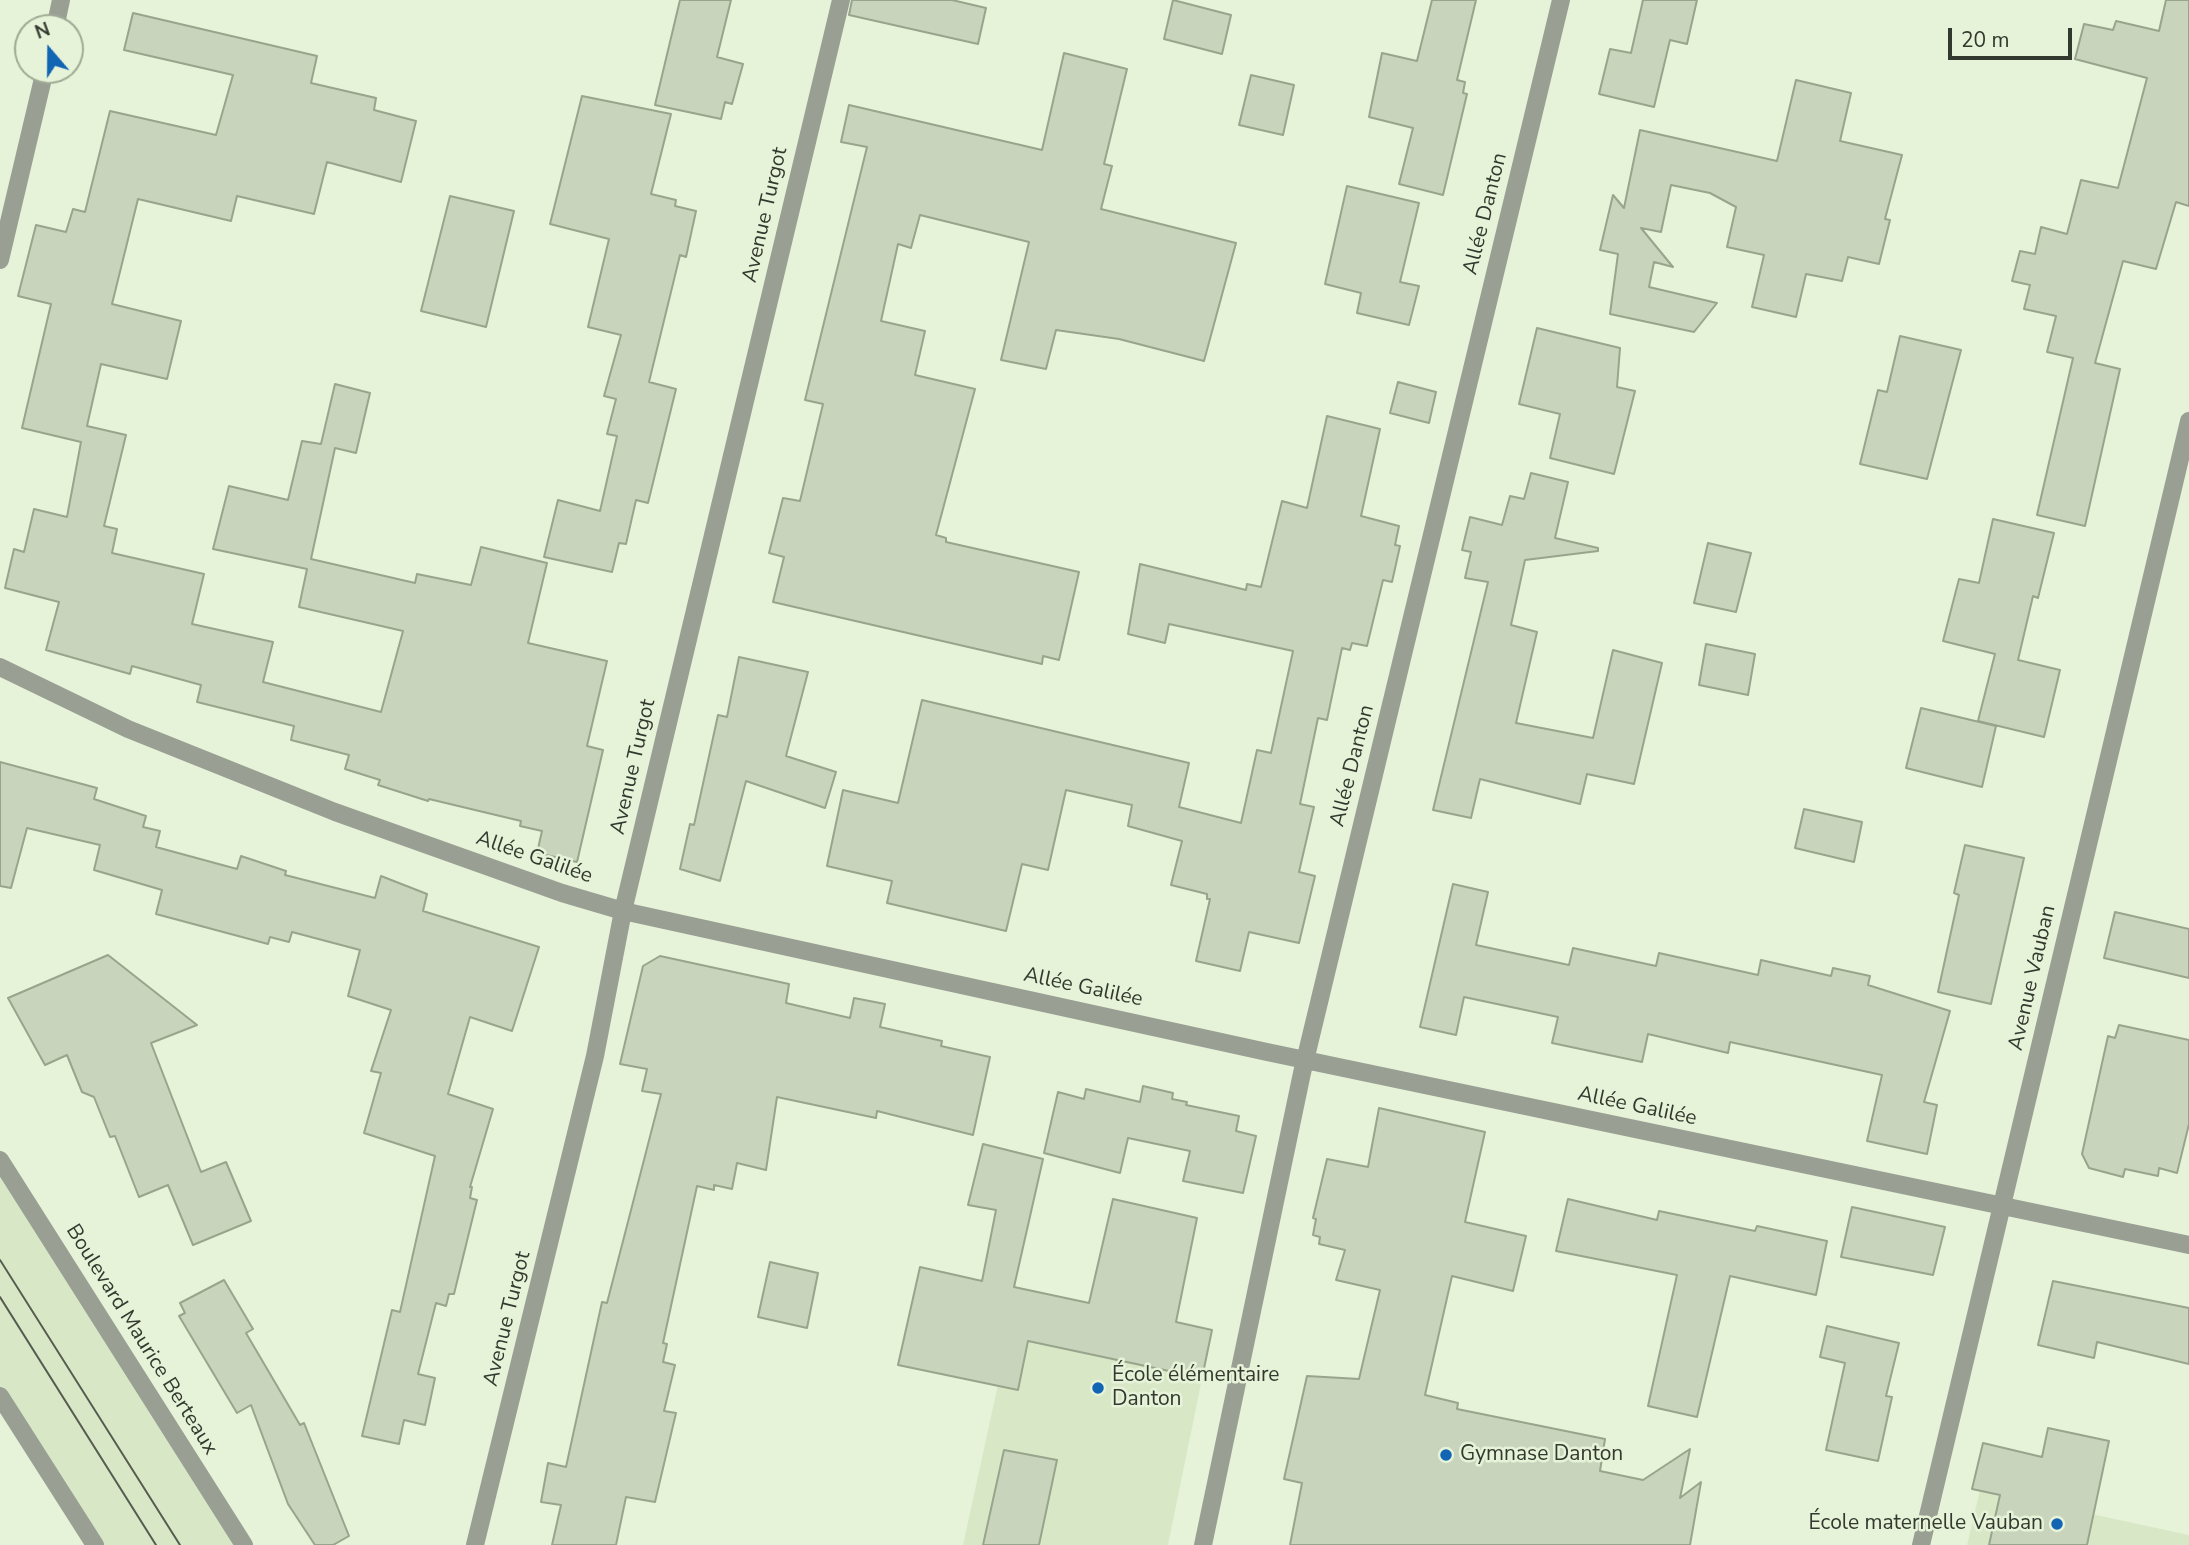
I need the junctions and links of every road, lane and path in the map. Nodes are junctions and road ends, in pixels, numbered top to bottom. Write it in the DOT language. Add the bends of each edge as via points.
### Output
graph roads {
  1 [pos="841,0"];
  2 [pos="1561,0"];
  3 [pos="42,84"];
  4 [pos="0,260"];
  5 [pos="2189,421"];
  6 [pos="0,667"];
  7 [pos="622,911"];
  8 [pos="1305,1060"];
  9 [pos="0,1160"];
  10 [pos="2002,1206"];
  11 [pos="2189,1245"];
  12 [pos="0,1396"];
  13 [pos="94,1545"];
  14 [pos="244,1545"];
  15 [pos="475,1545"];
  16 [pos="1203,1545"];
  17 [pos="1921,1545"];
  1 -- 7 [label="street, Avenue Turgot"];
  2 -- 8 [label="street, Allée Danton"];
  3 -- 4 [label="street"];
  5 -- 10 [label="street, Avenue Vauban"];
  6 -- 7 [label="street, Allée Galilée" via="128,729 322,807"];
  7 -- 8 [label="street, Allée Galilée"];
  7 -- 15 [label="street, Avenue Turgot" via="595,1056"];
  8 -- 10 [label="street, Allée Galilée"];
  8 -- 16 [label="street, Allée Danton"];
  9 -- 14 [label="street, Boulevard Maurice Berteaux"];
  10 -- 11 [label="street, Allée Galilée"];
  10 -- 17 [label="street, Avenue Vauban"];
  12 -- 13 [label="street"];
}
